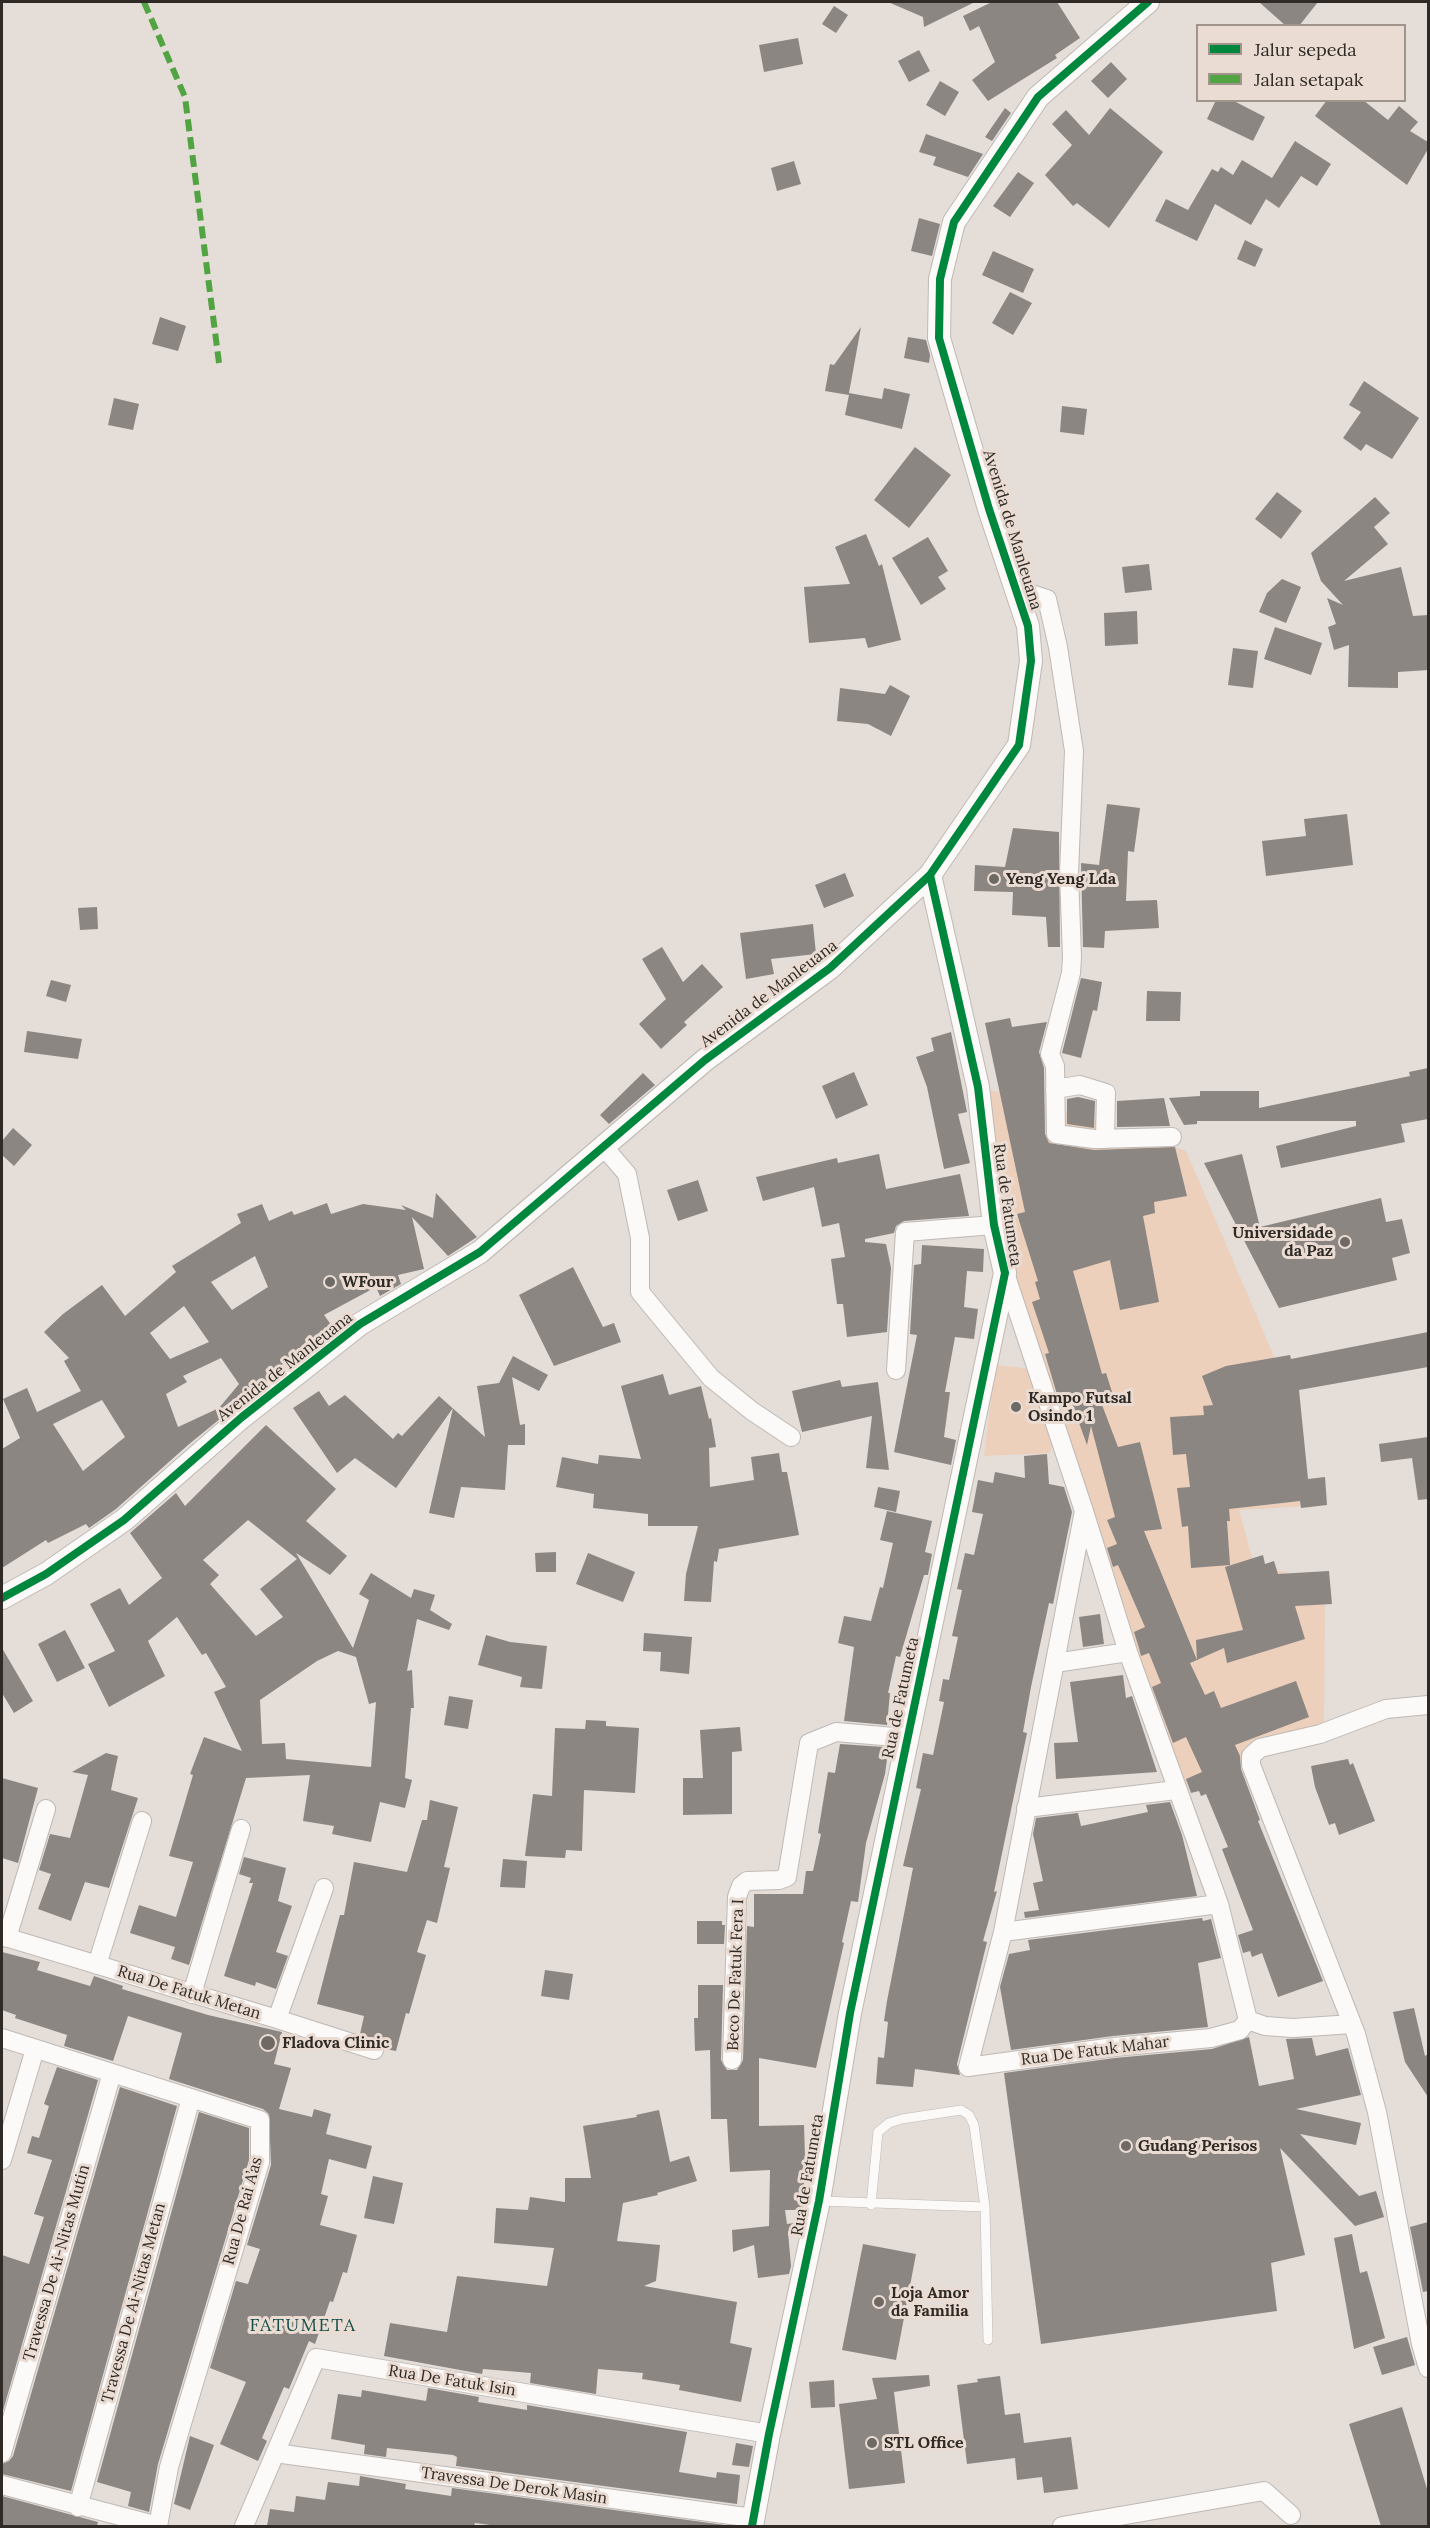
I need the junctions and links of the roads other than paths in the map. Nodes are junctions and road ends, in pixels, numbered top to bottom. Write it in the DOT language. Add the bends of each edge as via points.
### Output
graph roads {
  1 [pos="1148,2"];
  2 [pos="1016,589"];
  3 [pos="930,876"];
  4 [pos="1055,1089"];
  5 [pos="1173,1137"];
  6 [pos="1105,1139"];
  7 [pos="603,1146"];
  8 [pos="994,1225"];
  9 [pos="1005,1273"];
  10 [pos="896,1370"];
  11 [pos="791,1437"];
  12 [pos="1084,1511"];
  13 [pos="2,1598"];
  14 [pos="1128,1652"];
  15 [pos="1055,1663"];
  16 [pos="1428,1705"];
  17 [pos="906,1738"];
  18 [pos="1176,1790"];
  19 [pos="1026,1808"];
  20 [pos="46,1809"];
  21 [pos="142,1821"];
  22 [pos="241,1829"];
  23 [pos="324,1888"];
  24 [pos="1219,1904"];
  25 [pos="1003,1932"];
  26 [pos="4,1937"];
  27 [pos="97,1965"];
  28 [pos="192,1994"];
  29 [pos="278,2019"];
  30 [pos="1248,2020"];
  31 [pos="1352,2024"];
  32 [pos="2,2038"];
  33 [pos="35,2049"];
  34 [pos="374,2050"];
  35 [pos="732,2060"];
  36 [pos="112,2073"];
  37 [pos="191,2098"];
  38 [pos="5,2138"];
  39 [pos="2,2160"];
  40 [pos="819,2201"];
  41 [pos="871,2205"];
  42 [pos="985,2207"];
  43 [pos="988,2340"];
  44 [pos="1428,2368"];
  45 [pos="769,2434"];
  46 [pos="2,2453"];
  47 [pos="275,2453"];
  48 [pos="2,2486"];
  49 [pos="78,2507"];
  50 [pos="1291,2515"];
  51 [pos="752,2522"];
  52 [pos="158,2526"];
  53 [pos="244,2526"];
  54 [pos="1062,2526"];
  1 -- 2 [label="street, Avenida de Manleuana" via="1038,98 954,222 940,279 939,338"];
  2 -- 3 [label="street, Avenida de Manleuana" via="1028,626 1031,661 1019,745"];
  2 -- 4 [label="street" via="1047,599 1074,751 1069,873 1072,957 1050,1054 1056,1066"];
  3 -- 7 [label="street, Avenida de Manleuana" via="830,968 705,1060"];
  3 -- 8 [label="street, Rua de Fatumeta" via="978,1086"];
  4 -- 6 [label="street" via="1056,1134"];
  4 -- 6 [label="street" via="1080,1085 1106,1094"];
  5 -- 6 [label="street"];
  7 -- 11 [label="street" via="627,1174 640,1238 640,1292 711,1378"];
  7 -- 13 [label="street, Avenida de Manleuana" via="480,1252 360,1324 242,1417 124,1520 46,1574"];
  8 -- 9 [label="street, Rua de Fatumeta"];
  8 -- 10 [label="street" via="905,1232"];
  9 -- 12 [label="street, Rua De Fatuk Mahar"];
  9 -- 17 [label="street, Rua de Fatumeta"];
  12 -- 14 [label="street, Rua De Fatuk Mahar"];
  12 -- 15 [label="street, Rua De Fatuk Mahar"];
  14 -- 15 [label="street"];
  14 -- 18 [label="street, Rua De Fatuk Mahar"];
  15 -- 19 [label="street, Rua De Fatuk Mahar"];
  16 -- 31 [label="street" via="1386,1708 1320,1734 1260,1748 1251,1756 1251,1765"];
  17 -- 35 [label="street, Beco De Fatuk Fera I" via="836,1732 809,1743 787,1877 747,1881 737,1898"];
  17 -- 40 [label="street, Rua de Fatumeta" via="850,2013"];
  18 -- 19 [label="street"];
  18 -- 24 [label="street, Rua De Fatuk Mahar"];
  19 -- 25 [label="street, Rua De Fatuk Mahar"];
  20 -- 26 [label="street"];
  21 -- 27 [label="street"];
  22 -- 28 [label="street"];
  23 -- 29 [label="street, Rua De Fatuk Metan"];
  24 -- 25 [label="street"];
  24 -- 30 [label="street, Rua De Fatuk Mahar"];
  25 -- 30 [label="street, Rua De Fatuk Mahar" via="968,2067 1211,2038 1240,2030"];
  26 -- 27 [label="street, Rua De Fatuk Metan"];
  27 -- 28 [label="street, Rua De Fatuk Metan"];
  28 -- 29 [label="street, Rua De Fatuk Metan"];
  29 -- 34 [label="street"];
  30 -- 31 [label="street" via="1293,2028"];
  31 -- 44 [label="street" via="1377,2112"];
  32 -- 33 [label="street, Rua De Rai A’as"];
  33 -- 36 [label="street, Rua De Rai A’as"];
  33 -- 38 [label="street"];
  36 -- 37 [label="street, Rua De Rai A’as"];
  36 -- 46 [label="street, Travessa De Ai-Nitas Mutin"];
  37 -- 49 [label="street, Travessa De Ai-Nitas Metan"];
  37 -- 52 [label="street, Rua De Rai A’as" via="260,2120 260,2162 170,2467"];
  38 -- 39 [label="street"];
  40 -- 41 [label="lane"];
  40 -- 45 [label="street, Rua de Fatumeta"];
  41 -- 42 [label="lane"];
  41 -- 42 [label="lane" via="878,2132 902,2119 961,2110 974,2125"];
  42 -- 43 [label="lane"];
  45 -- 47 [label="street, Rua De Fatuk Isin" via="316,2358"];
  45 -- 51 [label="street, Rua de Fatumeta"];
  47 -- 51 [label="street, Travessa De Derok Masin"];
  47 -- 53 [label="street, Rua De Fatuk Isin"];
  48 -- 49 [label="street"];
  49 -- 52 [label="street"];
  50 -- 54 [label="street" via="1264,2491"];
}
